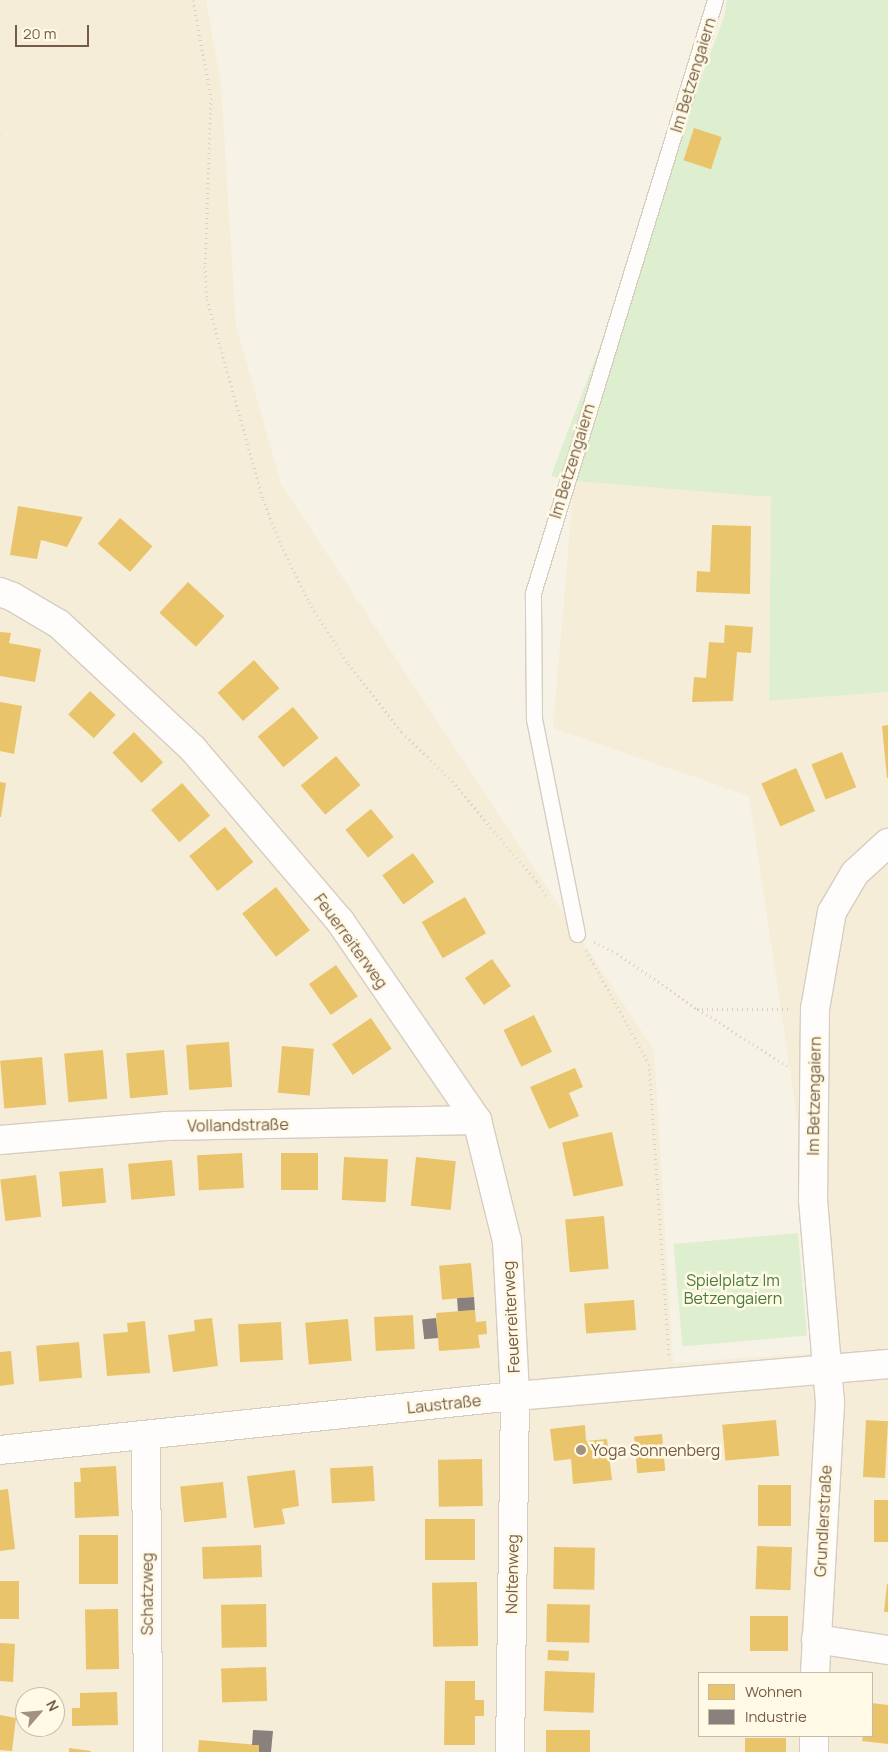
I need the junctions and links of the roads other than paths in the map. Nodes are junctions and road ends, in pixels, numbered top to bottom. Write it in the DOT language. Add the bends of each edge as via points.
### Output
graph roads {
  1 [pos="715,0"];
  2 [pos="0,592"];
  3 [pos="888,843"];
  4 [pos="577,934"];
  5 [pos="478,1120"];
  6 [pos="0,1140"];
  7 [pos="888,1364"];
  8 [pos="828,1370"];
  9 [pos="514,1396"];
  10 [pos="146,1436"];
  11 [pos="0,1450"];
  12 [pos="816,1639"];
  13 [pos="888,1650"];
  14 [pos="815,1672"];
  15 [pos="814,1737"];
  16 [pos="148,1752"];
  17 [pos="510,1752"];
  18 [pos="814,1752"];
  1 -- 4 [label="lane, Im Betzengaiern" via="533,592 534,719"];
  2 -- 5 [label="street, Feuerreiterweg" via="14,596 59,624 194,749 340,921"];
  3 -- 8 [label="street, Im Betzengaiern" via="856,873 832,912 815,1009 813,1200"];
  5 -- 6 [label="street, Vollandstraße" via="165,1126"];
  5 -- 9 [label="street, Feuerreiterweg" via="507,1240"];
  7 -- 8 [label="street, Laustraße"];
  8 -- 9 [label="street, Laustraße"];
  8 -- 12 [label="street, Grundlerstraße" via="830,1402"];
  9 -- 10 [label="street, Laustraße"];
  9 -- 17 [label="street, Noltenweg"];
  10 -- 11 [label="street, Laustraße"];
  10 -- 16 [label="street, Schatzweg"];
  12 -- 13 [label="street"];
  12 -- 14 [label="street, Grundlerstraße"];
  15 -- 18 [label="street"];
}
